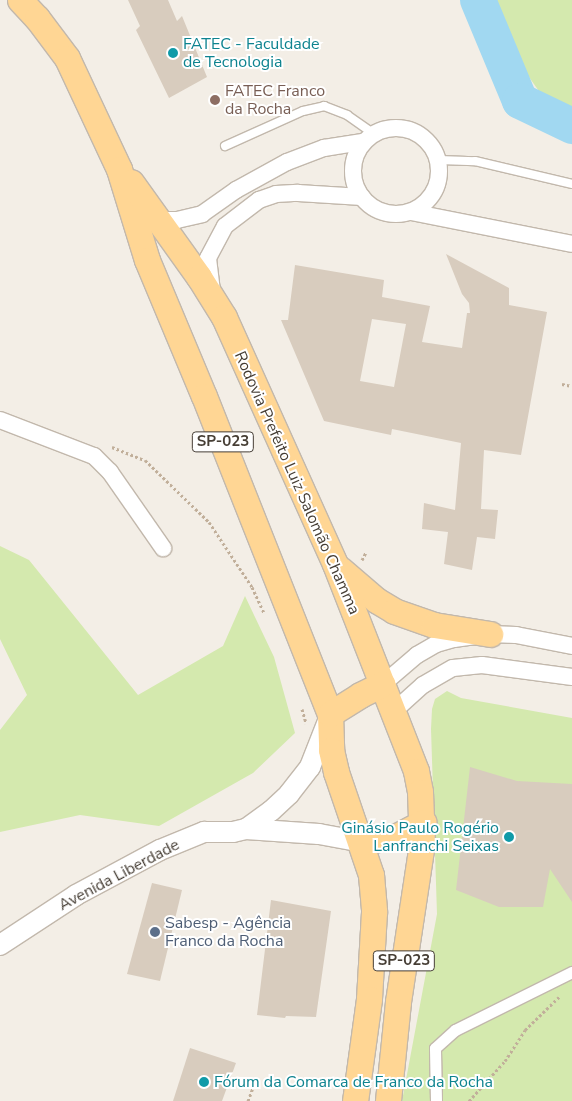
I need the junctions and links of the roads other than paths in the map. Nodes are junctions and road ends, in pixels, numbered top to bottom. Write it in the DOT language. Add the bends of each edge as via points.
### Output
graph roads {
  1 [pos="20,0"];
  2 [pos="368,138"];
  3 [pos="225,146"];
  4 [pos="439,160"];
  5 [pos="119,169"];
  6 [pos="572,184"];
  7 [pos="362,197"];
  8 [pos="411,212"];
  9 [pos="157,220"];
  10 [pos="572,244"];
  11 [pos="216,305"];
  12 [pos="0,420"];
  13 [pos="163,548"];
  14 [pos="335,564"];
  15 [pos="490,634"];
  16 [pos="572,646"];
  17 [pos="572,677"];
  18 [pos="383,684"];
  19 [pos="394,711"];
  20 [pos="330,714"];
  21 [pos="423,822"];
  22 [pos="246,829"];
  23 [pos="362,842"];
  24 [pos="0,944"];
  25 [pos="572,972"];
  26 [pos="355,1101"];
  27 [pos="388,1101"];
  28 [pos="436,1101"];
  1 -- 5 [label="main road, Rodovia Prefeito Luiz Salomão Chamma / SP-023" via="67,58"];
  2 -- 3 [label="lane" via="347,115 324,106 304,111"];
  2 -- 4 [label="street" via="386,128 412,130 428,142"];
  2 -- 7 [label="street" via="356,155 353,169"];
  2 -- 9 [label="street" via="324,148 287,162 236,190 202,214 177,220"];
  4 -- 6 [label="lane" via="475,161"];
  4 -- 8 [label="street" via="436,188 428,201"];
  5 -- 9 [label="main road, Rodovia Prefeito Luiz Salomão Chamma / SP-023"];
  5 -- 20 [label="main road, Rodovia Prefeito Luiz Salomão Chamma / SP-023" via="147,260"];
  7 -- 8 [label="street" via="386,213"];
  7 -- 11 [label="street" via="276,194 259,200 235,216 225,226 208,258 209,279"];
  8 -- 10 [label="street"];
  9 -- 11 [label="main road, Rodovia Prefeito Luiz Salomão Chamma / SP-023"];
  11 -- 14 [label="main road, Rodovia Prefeito Luiz Salomão Chamma / SP-023"];
  12 -- 13 [label="street" via="94,456 122,487"];
  14 -- 15 [label="main road" via="376,600 394,611 434,625"];
  14 -- 18 [label="main road, Rodovia Prefeito Luiz Salomão Chamma / SP-023"];
  15 -- 16 [label="street" via="516,635"];
  15 -- 18 [label="street" via="436,644 417,655"];
  17 -- 19 [label="street" via="482,665 453,668 423,685"];
  18 -- 19 [label="main road, Rodovia Prefeito Luiz Salomão Chamma / SP-023"];
  18 -- 20 [label="main road"];
  19 -- 21 [label="main road, Rodovia Prefeito Luiz Salomão Chamma / SP-023" via="416,771"];
  20 -- 22 [label="street, Avenida Liberdade" via="310,767 277,806"];
  20 -- 23 [label="main road, Rodovia Prefeito Luiz Salomão Chamma / SP-023" via="331,750 336,772"];
  21 -- 23 [label="main road" via="397,836"];
  21 -- 27 [label="main road, SP-023"];
  22 -- 23 [label="street, Avenida Liberdade" via="319,834"];
  22 -- 24 [label="street, Avenida Liberdade" via="204,832 160,850 76,896"];
  23 -- 26 [label="main road, SP-023" via="371,875 374,912 369,999"];
  25 -- 28 [label="street" via="455,1030 435,1048"];
}
